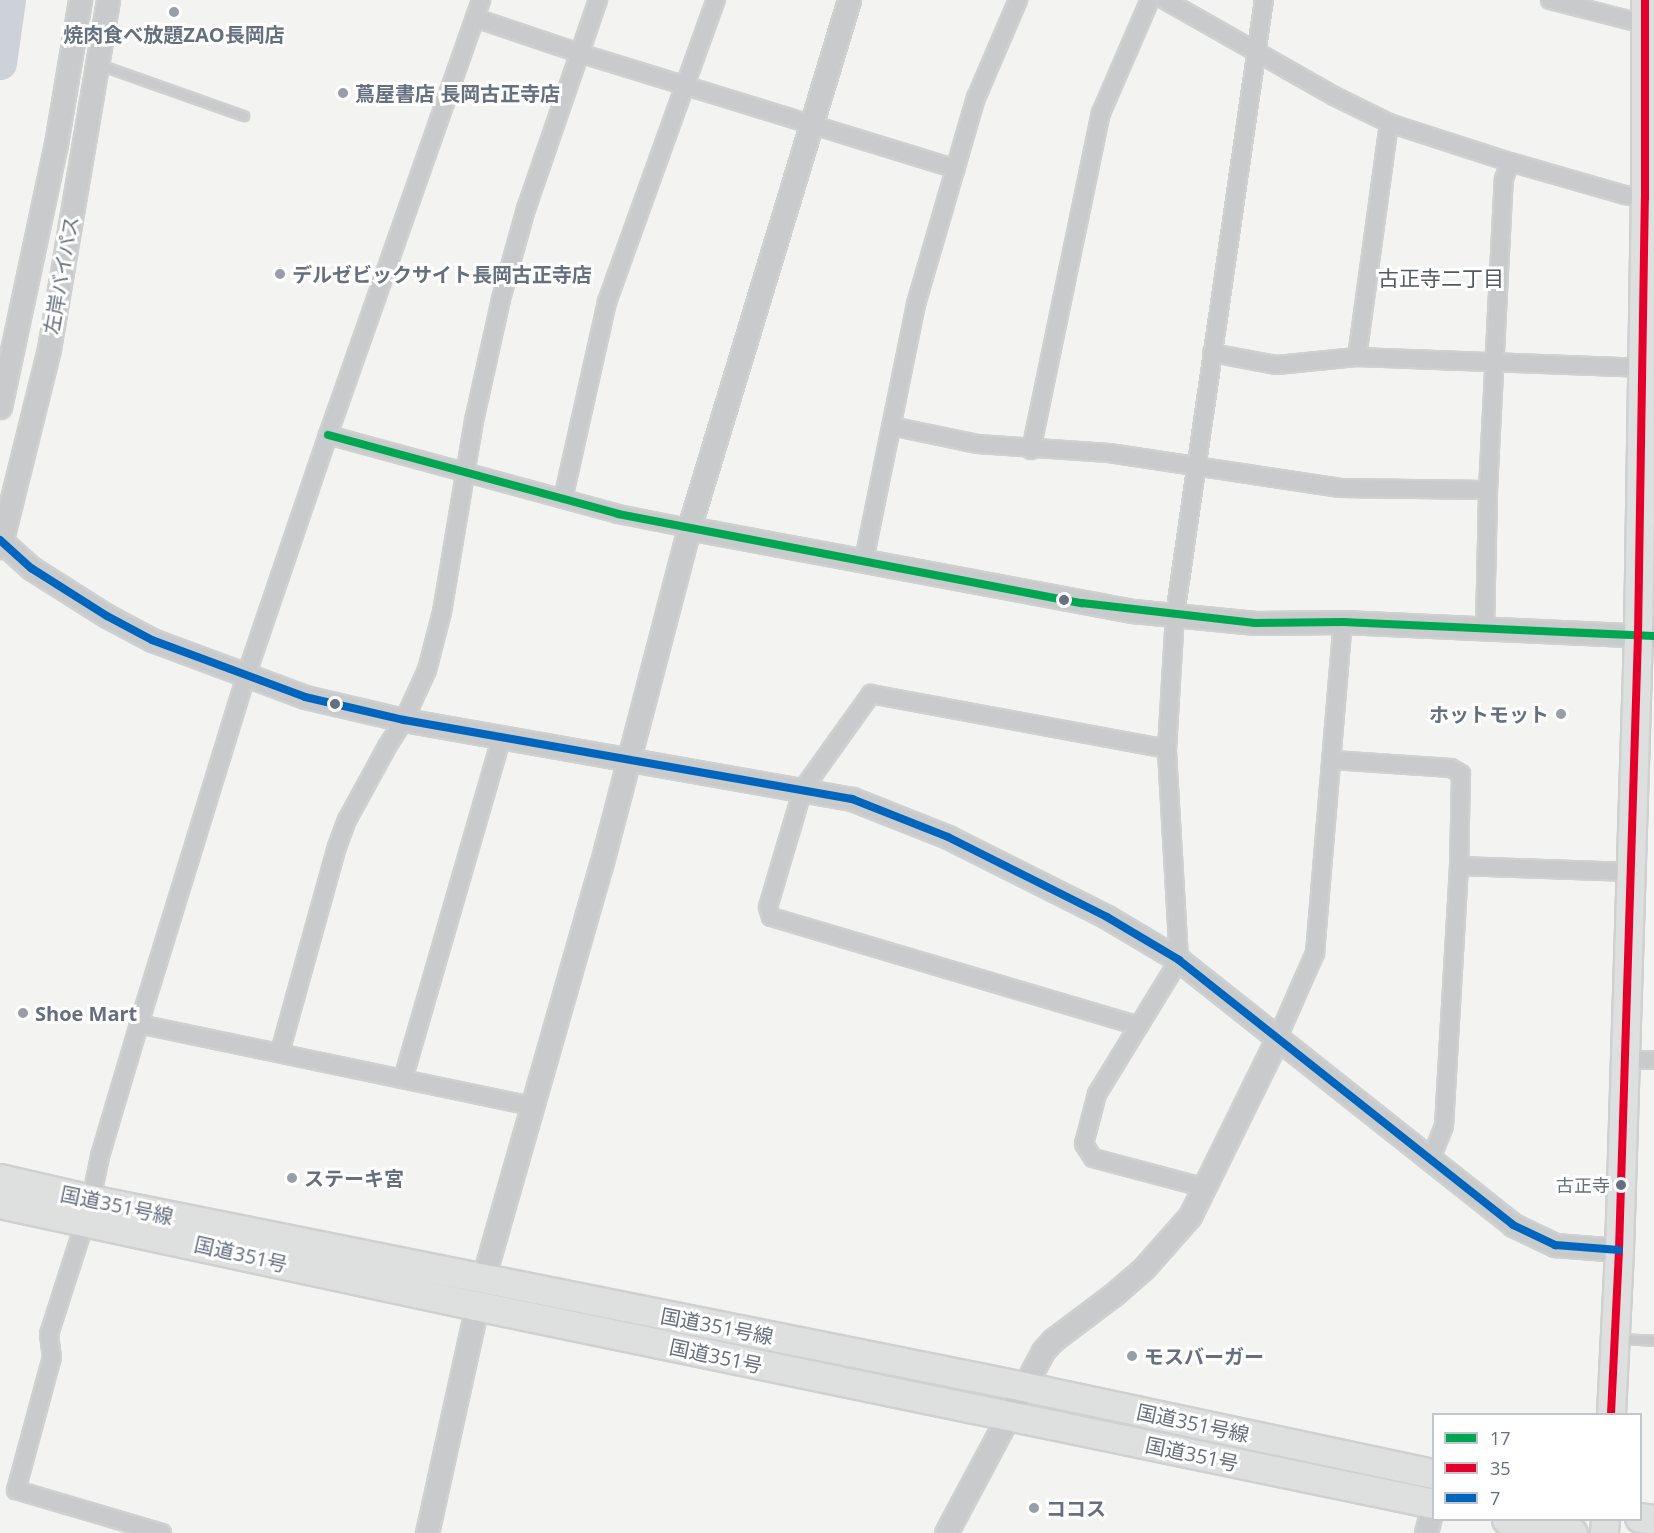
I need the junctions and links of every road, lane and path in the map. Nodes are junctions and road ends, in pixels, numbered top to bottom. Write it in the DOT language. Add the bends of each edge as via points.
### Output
graph roads {
  1 [pos="80,0"];
  2 [pos="108,0"];
  3 [pos="481,0"];
  4 [pos="598,0"];
  5 [pos="716,0"];
  6 [pos="849,0"];
  7 [pos="1018,0"];
  8 [pos="1150,0"];
  9 [pos="1165,0"];
  10 [pos="1264,0"];
  11 [pos="1550,0"];
  12 [pos="1645,12"];
  13 [pos="475,18"];
  14 [pos="1258,52"];
  15 [pos="579,53"];
  16 [pos="97,64"];
  17 [pos="687,84"];
  18 [pos="244,116"];
  19 [pos="810,123"];
  20 [pos="1389,123"];
  21 [pos="56,144"];
  22 [pos="1510,162"];
  23 [pos="957,169"];
  24 [pos="1649,199"];
  25 [pos="1212,353"];
  26 [pos="1357,357"];
  27 [pos="1495,362"];
  28 [pos="1640,368"];
  29 [pos="0,407"];
  30 [pos="891,426"];
  31 [pos="328,435"];
  32 [pos="1031,450"];
  33 [pos="1197,466"];
  34 [pos="464,474"];
  35 [pos="1488,490"];
  36 [pos="563,499"];
  37 [pos="689,528"];
  38 [pos="0,543"];
  39 [pos="864,560"];
  40 [pos="1175,615"];
  41 [pos="1343,622"];
  42 [pos="1485,627"];
  43 [pos="1646,636"];
  44 [pos="246,676"];
  45 [pos="404,720"];
  46 [pos="502,736"];
  47 [pos="1167,749"];
  48 [pos="629,759"];
  49 [pos="1333,760"];
  50 [pos="803,789"];
  51 [pos="1459,866"];
  52 [pos="1630,872"];
  53 [pos="1179,960"];
  54 [pos="139,1024"];
  55 [pos="1139,1026"];
  56 [pos="1278,1037"];
  57 [pos="279,1052"];
  58 [pos="1625,1060"];
  59 [pos="1654,1060"];
  60 [pos="403,1079"];
  61 [pos="532,1106"];
  62 [pos="1431,1158"];
  63 [pos="0,1179"];
  64 [pos="1206,1188"];
  65 [pos="0,1204"];
  66 [pos="88,1211"];
  67 [pos="1619,1250"];
  68 [pos="479,1293"];
  69 [pos="1616,1339"];
  70 [pos="1654,1341"];
  71 [pos="1024,1387"];
  72 [pos="1611,1413"];
  73 [pos="1007,1416"];
  74 [pos="1432,1474"];
  75 [pos="1432,1504"];
  76 [pos="1432,1508"];
  77 [pos="1512,1521"];
  78 [pos="162,1533"];
  79 [pos="427,1533"];
  80 [pos="946,1533"];
  81 [pos="1426,1533"];
  82 [pos="1573,1533"];
  1 -- 21 [label="street, 左岸バイパス"];
  2 -- 16 [label="street, 左岸バイパス"];
  3 -- 13 [label="street"];
  4 -- 15 [label="street"];
  5 -- 17 [label="street"];
  6 -- 19 [label="street"];
  7 -- 23 [label="street" via="976,98"];
  8 -- 32 [label="street" via="1101,114"];
  9 -- 14 [label="street"];
  10 -- 14 [label="street"];
  11 -- 12 [label="street"];
  12 -- 24 [label="main road"];
  13 -- 15 [label="street"];
  13 -- 31 [label="street"];
  14 -- 20 [label="street"];
  14 -- 25 [label="street"];
  15 -- 17 [label="street"];
  15 -- 34 [label="street" via="517,238"];
  16 -- 18 [label="lane"];
  16 -- 21 [label="street" via="81,66 71,117"];
  16 -- 38 [label="street, 左岸バイパス" via="49,349"];
  17 -- 19 [label="street"];
  17 -- 36 [label="street" via="607,302"];
  19 -- 23 [label="street"];
  19 -- 37 [label="street"];
  20 -- 22 [label="street"];
  20 -- 26 [label="street"];
  21 -- 29 [label="street, 左岸バイパス"];
  22 -- 24 [label="street"];
  22 -- 27 [label="street" via="1504,179"];
  23 -- 30 [label="street" via="916,304"];
  24 -- 28 [label="main road"];
  25 -- 26 [label="street" via="1277,365"];
  25 -- 33 [label="street"];
  26 -- 27 [label="street"];
  27 -- 28 [label="street"];
  27 -- 35 [label="street"];
  28 -- 43 [label="main road"];
  30 -- 32 [label="street" via="978,444"];
  30 -- 39 [label="street"];
  31 -- 34 [label="street"];
  31 -- 44 [label="street"];
  32 -- 33 [label="street" via="1109,453"];
  33 -- 35 [label="street" via="1340,488"];
  33 -- 40 [label="street"];
  34 -- 36 [label="street"];
  34 -- 45 [label="street" via="442,612 427,670"];
  35 -- 42 [label="street"];
  36 -- 37 [label="street"];
  37 -- 39 [label="street"];
  37 -- 48 [label="street"];
  38 -- 44 [label="street" via="107,616 152,640"];
  39 -- 40 [label="street" via="1082,603"];
  40 -- 41 [label="street" via="1255,623"];
  40 -- 47 [label="street"];
  41 -- 42 [label="street"];
  41 -- 49 [label="street"];
  42 -- 43 [label="street"];
  43 -- 52 [label="main road"];
  44 -- 45 [label="street" via="305,697"];
  44 -- 54 [label="street"];
  45 -- 46 [label="street"];
  45 -- 57 [label="street" via="362,791 337,847"];
  46 -- 48 [label="street"];
  46 -- 60 [label="street"];
  47 -- 50 [label="street" via="871,694"];
  47 -- 53 [label="street"];
  48 -- 50 [label="street"];
  48 -- 61 [label="street"];
  49 -- 51 [label="street" via="1451,768 1461,774"];
  49 -- 56 [label="street" via="1316,953"];
  50 -- 53 [label="street" via="852,799 948,837 1107,917"];
  50 -- 55 [label="street" via="768,907 771,917"];
  51 -- 52 [label="street"];
  51 -- 62 [label="street" via="1443,1126"];
  52 -- 58 [label="main road"];
  53 -- 55 [label="street"];
  53 -- 56 [label="street"];
  54 -- 57 [label="street"];
  54 -- 66 [label="street"];
  55 -- 64 [label="street" via="1097,1094 1084,1144 1093,1158"];
  56 -- 62 [label="street"];
  56 -- 64 [label="street"];
  57 -- 60 [label="street"];
  58 -- 59 [label="street"];
  58 -- 67 [label="main road"];
  60 -- 61 [label="street"];
  61 -- 68 [label="street"];
  62 -- 67 [label="street" via="1513,1225 1539,1239 1578,1248"];
  63 -- 66 [label="highway, 国道351号線"];
  64 -- 71 [label="street" via="1190,1216 1144,1268 1053,1340"];
  65 -- 66 [label="highway, 国道351号"];
  66 -- 68 [label="highway, 国道351号"];
  66 -- 78 [label="street" via="49,1334 52,1357 16,1490"];
  67 -- 69 [label="main road"];
  68 -- 71 [label="highway, 国道351号線"];
  68 -- 73 [label="highway, 国道351号"];
  68 -- 79 [label="street"];
  69 -- 70 [label="lane"];
  69 -- 72 [label="main road"];
  71 -- 73 [label="street"];
  71 -- 74 [label="highway, 国道351号線"];
  73 -- 75 [label="highway, 国道351号"];
  73 -- 80 [label="street"];
  76 -- 81 [label="street"];
  77 -- 82 [label="highway"];
}
